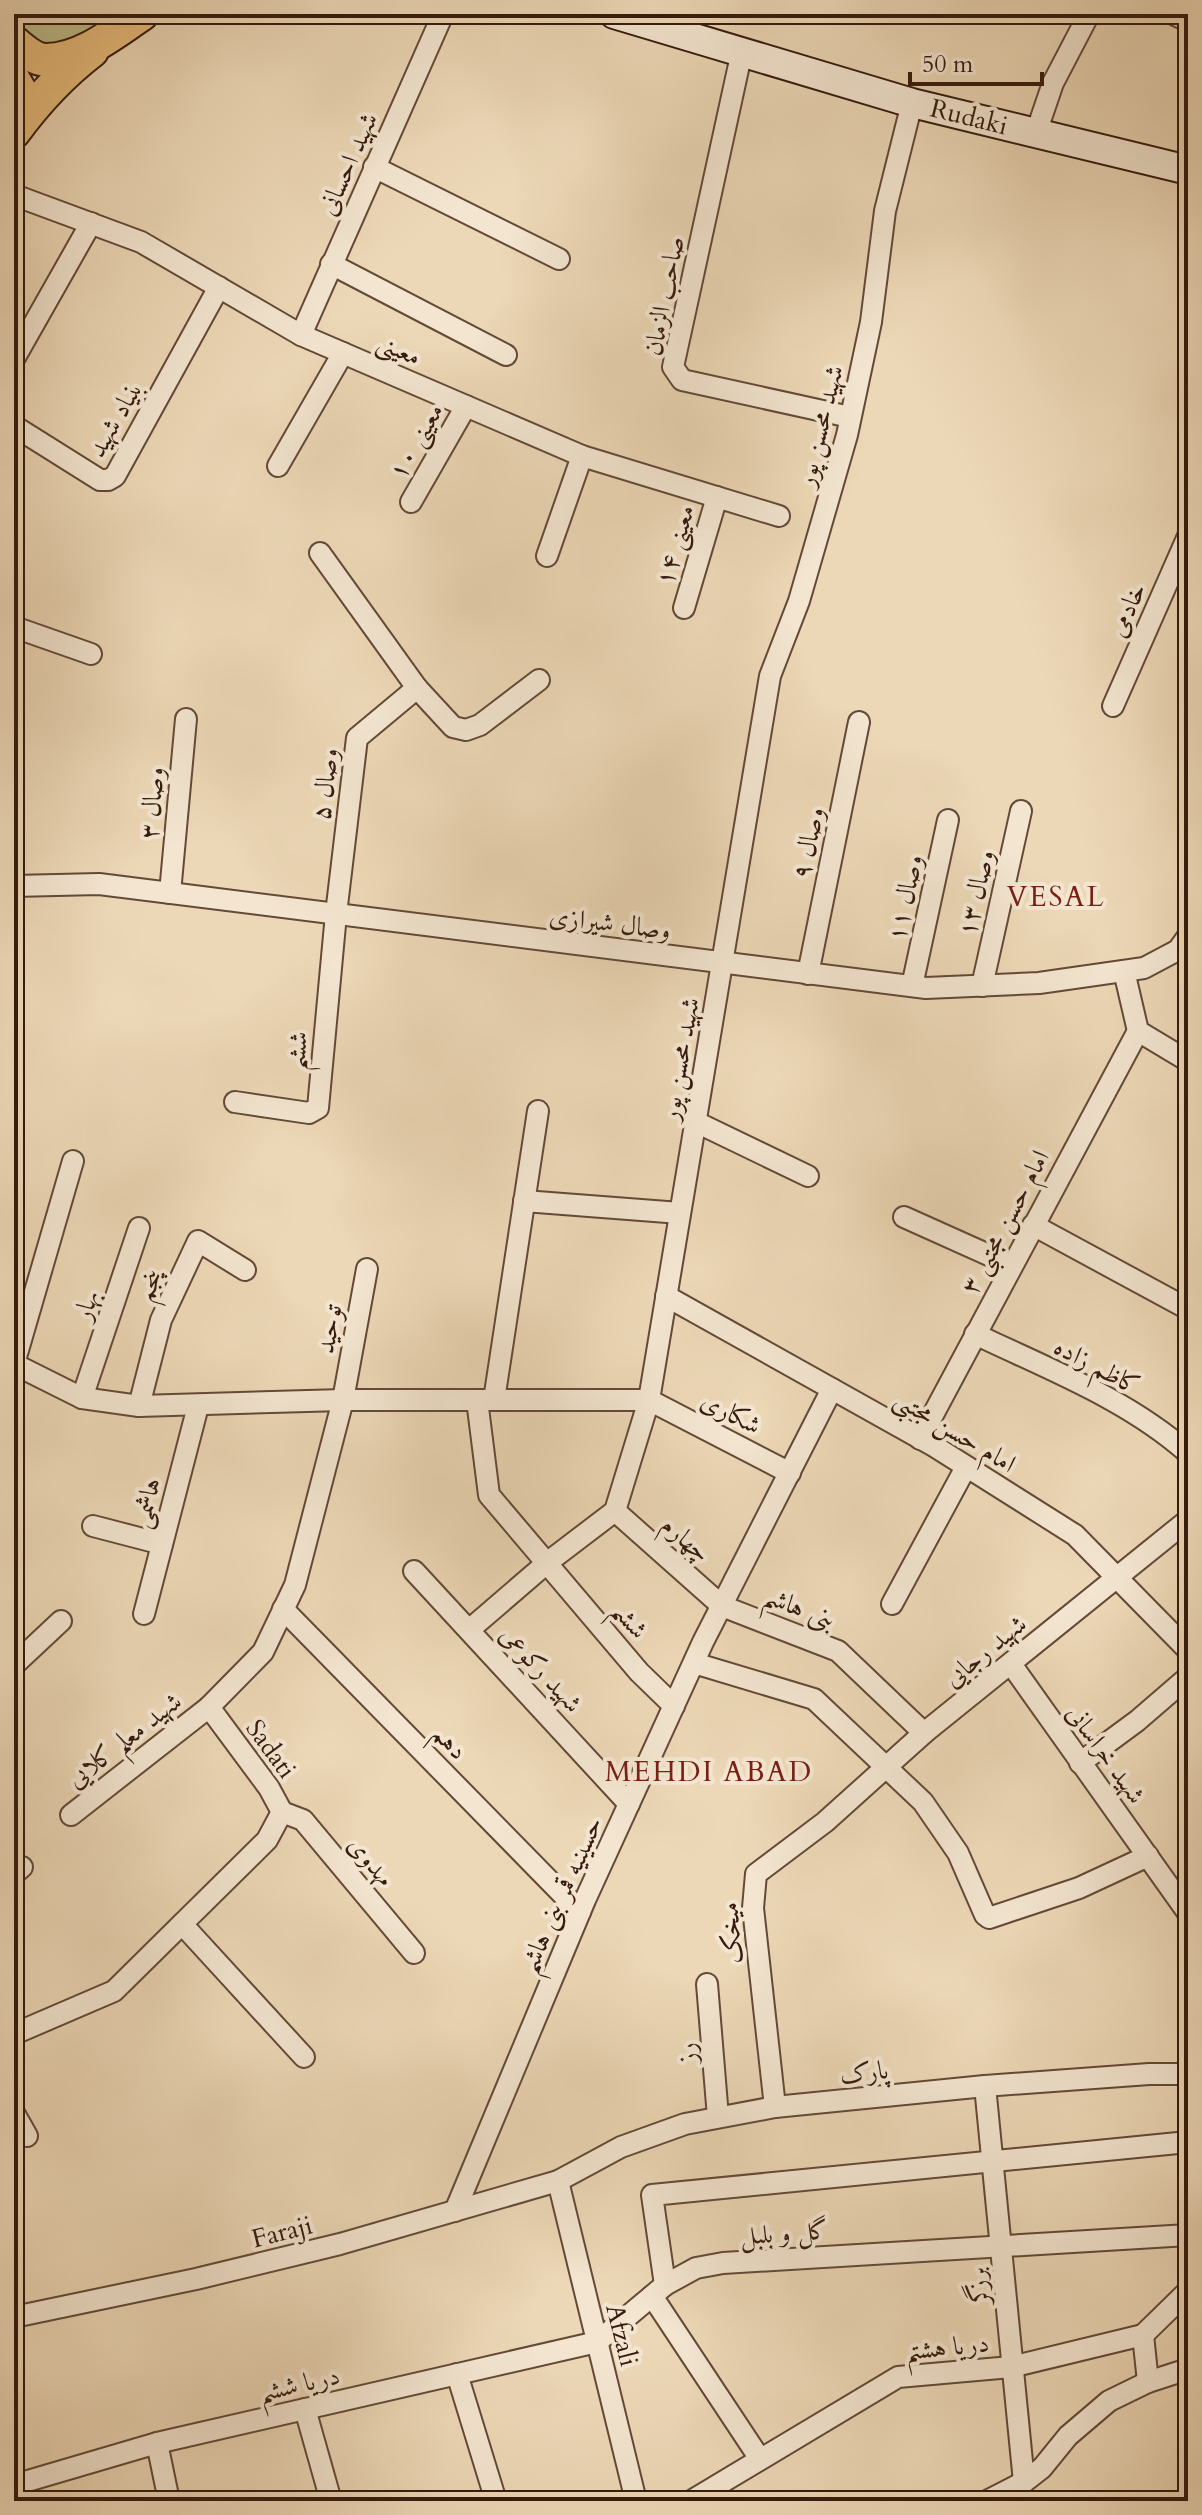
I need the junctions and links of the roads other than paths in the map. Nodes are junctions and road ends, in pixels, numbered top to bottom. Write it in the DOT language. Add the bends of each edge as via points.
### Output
graph roads {
  1 [pos="142,14"];
  2 [pos="443,14"];
  3 [pos="614,14"];
  4 [pos="1089,14"];
  5 [pos="1175,15"];
  6 [pos="1188,21"];
  7 [pos="114,33"];
  8 [pos="14,42"];
  9 [pos="742,51"];
  10 [pos="14,80"];
  11 [pos="912,103"];
  12 [pos="14,121"];
  13 [pos="14,132"];
  14 [pos="1036,133"];
  15 [pos="374,167"];
  16 [pos="1188,170"];
  17 [pos="14,195"];
  18 [pos="91,223"];
  19 [pos="559,259"];
  20 [pos="331,264"];
  21 [pos="219,287"];
  22 [pos="301,335"];
  23 [pos="343,353"];
  24 [pos="506,355"];
  25 [pos="14,359"];
  26 [pos="466,406"];
  27 [pos="850,417"];
  28 [pos="14,426"];
  29 [pos="582,456"];
  30 [pos="278,466"];
  31 [pos="717,497"];
  32 [pos="411,502"];
  33 [pos="779,516"];
  34 [pos="1188,536"];
  35 [pos="320,553"];
  36 [pos="547,556"];
  37 [pos="684,608"];
  38 [pos="14,627"];
  39 [pos="91,654"];
  40 [pos="539,680"];
  41 [pos="417,688"];
  42 [pos="1113,706"];
  43 [pos="186,719"];
  44 [pos="859,722"];
  45 [pos="1021,811"];
  46 [pos="948,820"];
  47 [pos="14,886"];
  48 [pos="170,893"];
  49 [pos="336,914"];
  50 [pos="1185,947"];
  51 [pos="723,963"];
  52 [pos="1124,971"];
  53 [pos="808,974"];
  54 [pos="912,986"];
  55 [pos="982,986"];
  56 [pos="1138,1031"];
  57 [pos="1188,1061"];
  58 [pos="235,1102"];
  59 [pos="538,1111"];
  60 [pos="696,1122"];
  61 [pos="73,1161"];
  62 [pos="808,1176"];
  63 [pos="524,1201"];
  64 [pos="680,1213"];
  65 [pos="904,1217"];
  66 [pos="1033,1225"];
  67 [pos="139,1228"];
  68 [pos="1011,1265"];
  69 [pos="367,1269"];
  70 [pos="245,1270"];
  71 [pos="666,1296"];
  72 [pos="1188,1309"];
  73 [pos="975,1334"];
  74 [pos="14,1364"];
  75 [pos="832,1389"];
  76 [pos="82,1398"];
  77 [pos="343,1400"];
  78 [pos="485,1400"];
  79 [pos="649,1400"];
  80 [pos="139,1406"];
  81 [pos="198,1406"];
  82 [pos="920,1439"];
  83 [pos="1188,1453"];
  84 [pos="966,1467"];
  85 [pos="790,1473"];
  86 [pos="615,1511"];
  87 [pos="1188,1520"];
  88 [pos="93,1526"];
  89 [pos="162,1544"];
  90 [pos="548,1562"];
  91 [pos="414,1571"];
  92 [pos="1117,1576"];
  93 [pos="892,1604"];
  94 [pos="722,1606"];
  95 [pos="283,1609"];
  96 [pos="144,1614"];
  97 [pos="61,1621"];
  98 [pos="469,1630"];
  99 [pos="1188,1650"];
  100 [pos="694,1663"];
  101 [pos="1011,1664"];
  102 [pos="14,1665"];
  103 [pos="1188,1677"];
  104 [pos="674,1706"];
  105 [pos="209,1707"];
  106 [pos="924,1733"];
  107 [pos="1080,1763"];
  108 [pos="885,1765"];
  109 [pos="629,1804"];
  110 [pos="282,1812"];
  111 [pos="71,1815"];
  112 [pos="1148,1856"];
  113 [pos="580,1912"];
  114 [pos="1188,1913"];
  115 [pos="182,1924"];
  116 [pos="414,1953"];
  117 [pos="707,1984"];
  118 [pos="16,2031"];
  119 [pos="304,2057"];
  120 [pos="1188,2074"];
  121 [pos="985,2086"];
  122 [pos="775,2107"];
  123 [pos="14,2113"];
  124 [pos="718,2117"];
  125 [pos="27,2136"];
  126 [pos="1188,2142"];
  127 [pos="992,2162"];
  128 [pos="558,2181"];
  129 [pos="455,2211"];
  130 [pos="1188,2235"];
  131 [pos="1000,2245"];
  132 [pos="659,2291"];
  133 [pos="1188,2291"];
  134 [pos="14,2317"];
  135 [pos="1143,2335"];
  136 [pos="597,2342"];
  137 [pos="1011,2367"];
  138 [pos="1188,2369"];
  139 [pos="457,2374"];
  140 [pos="1148,2382"];
  141 [pos="305,2409"];
  142 [pos="157,2443"];
  143 [pos="760,2459"];
  144 [pos="1024,2482"];
  145 [pos="14,2485"];
  146 [pos="169,2501"];
  147 [pos="331,2501"];
  148 [pos="496,2501"];
  149 [pos="636,2501"];
  150 [pos="691,2501"];
  151 [pos="987,2501"];
  1 -- 7 [label="main road"];
  2 -- 15 [label="street, شهید احسانی"];
  3 -- 9 [label="main road, Rudaki"];
  4 -- 14 [label="street" via="1053,83"];
  5 -- 6 [label="street"];
  7 -- 8 [label="main road" via="75,55 44,60"];
  7 -- 13 [label="main road" via="74,65"];
  9 -- 11 [label="main road, Rudaki"];
  9 -- 27 [label="street, صاحب الزمان" via="673,367 682,380"];
  10 -- 12 [label="main road" via="21,92"];
  11 -- 14 [label="main road, Rudaki"];
  11 -- 27 [label="street, شهید محسن پور" via="885,211 871,322"];
  14 -- 16 [label="main road, Rudaki"];
  15 -- 19 [label="street"];
  15 -- 20 [label="street, شهید احسانی"];
  17 -- 18 [label="street, معینی"];
  18 -- 21 [label="street, معینی" via="141,242"];
  18 -- 25 [label="street"];
  20 -- 22 [label="street, شهید احسانی"];
  20 -- 24 [label="street"];
  21 -- 22 [label="street, معینی"];
  21 -- 28 [label="street, بنیاد شهید" via="115,476 100,480"];
  22 -- 23 [label="street, معینی"];
  23 -- 26 [label="street, معینی"];
  23 -- 30 [label="street"];
  26 -- 29 [label="street, معینی"];
  26 -- 32 [label="street, معینی ۱۰"];
  27 -- 51 [label="street, شهید محسن پور" via="817,543 770,676"];
  29 -- 31 [label="street, معینی"];
  29 -- 36 [label="street"];
  31 -- 33 [label="street, معینی"];
  31 -- 37 [label="street, معینی ۱۴"];
  34 -- 42 [label="street, خادمی"];
  35 -- 41 [label="street"];
  38 -- 39 [label="street"];
  40 -- 41 [label="street" via="466,730 453,727"];
  41 -- 49 [label="street, وصال ۵" via="357,738"];
  43 -- 48 [label="street, وصال ۳"];
  44 -- 53 [label="street, وصال ۹"];
  45 -- 55 [label="street, وصال ۱۳"];
  46 -- 54 [label="street, وصال ۱۱"];
  47 -- 48 [label="street, وصال شیرازی" via="99,884"];
  48 -- 49 [label="street, وصال شیرازی"];
  49 -- 51 [label="street, وصال شیرازی"];
  49 -- 58 [label="street, ششم" via="318,1108 309,1113"];
  50 -- 52 [label="street, وصال شیرازی" via="1144,968"];
  51 -- 53 [label="street, وصال شیرازی"];
  51 -- 60 [label="street, شهید محسن پور"];
  52 -- 55 [label="street, وصال شیرازی"];
  52 -- 56 [label="street"];
  53 -- 54 [label="street, وصال شیرازی"];
  54 -- 55 [label="street, وصال شیرازی"];
  56 -- 57 [label="street"];
  56 -- 66 [label="street, امام حسن مجتبی ۳"];
  59 -- 63 [label="street, ششم"];
  60 -- 62 [label="street"];
  60 -- 64 [label="street, شهید محسن پور"];
  61 -- 74 [label="street"];
  63 -- 64 [label="street"];
  63 -- 78 [label="street, ششم"];
  64 -- 71 [label="street, شهید محسن پور"];
  65 -- 68 [label="street"];
  66 -- 68 [label="street, امام حسن مجتبی ۳"];
  66 -- 72 [label="street"];
  67 -- 76 [label="street, بهار"];
  68 -- 73 [label="street, امام حسن مجتبی ۳"];
  69 -- 77 [label="street, توحید"];
  70 -- 80 [label="street, پنجم" via="198,1241 161,1320"];
  71 -- 75 [label="street, امام حسن مجتبی"];
  71 -- 79 [label="street, شهید محسن پور"];
  73 -- 82 [label="street, امام حسن مجتبی ۳"];
  73 -- 83 [label="street, کاظم زاده" via="1110,1399"];
  74 -- 76 [label="street"];
  75 -- 82 [label="street, امام حسن مجتبی"];
  75 -- 85 [label="street, حسینیه قمر بنی هاشم"];
  76 -- 80 [label="street"];
  77 -- 78 [label="street"];
  77 -- 81 [label="street"];
  77 -- 95 [label="street" via="295,1585"];
  78 -- 79 [label="street"];
  78 -- 90 [label="street, ششم" via="489,1495"];
  79 -- 85 [label="street, شکاری"];
  79 -- 86 [label="street, شهید محسن پور"];
  80 -- 81 [label="street"];
  81 -- 89 [label="street, هاشمی"];
  82 -- 84 [label="street, امام حسن مجتبی"];
  84 -- 92 [label="street, امام حسن مجتبی" via="1075,1535"];
  84 -- 93 [label="street"];
  85 -- 94 [label="street, حسینیه قمر بنی هاشم"];
  86 -- 90 [label="street"];
  86 -- 94 [label="street, چهارم"];
  87 -- 92 [label="street, شهید رجایی"];
  88 -- 89 [label="street"];
  89 -- 96 [label="street, هاشمی"];
  90 -- 98 [label="street"];
  90 -- 104 [label="street, ششم"];
  91 -- 98 [label="street, شهید رکوعی"];
  92 -- 99 [label="street, امام حسن مجتبی"];
  92 -- 101 [label="street, شهید رجایی"];
  94 -- 100 [label="street, حسینیه قمر بنی هاشم"];
  94 -- 106 [label="street, بنی هاشم" via="838,1651"];
  95 -- 105 [label="street" via="263,1652"];
  95 -- 113 [label="street, دهم"];
  97 -- 102 [label="street"];
  98 -- 109 [label="street, شهید رکوعی"];
  100 -- 104 [label="street, حسینیه قمر بنی هاشم"];
  100 -- 108 [label="street" via="814,1699"];
  101 -- 106 [label="street, شهید رجایی"];
  101 -- 107 [label="street, شهید خراسانی"];
  103 -- 107 [label="street"];
  104 -- 109 [label="street, حسینیه قمر بنی هاشم"];
  105 -- 110 [label="street, Sadati"];
  105 -- 111 [label="street, شهید معلم کلایی"];
  106 -- 108 [label="street, شهید رجایی"];
  107 -- 112 [label="street, شهید خراسانی"];
  108 -- 112 [label="street" via="923,1802 958,1853 989,1918 1079,1888"];
  108 -- 122 [label="street, میخک" via="825,1822 756,1874 753,1908"];
  109 -- 113 [label="street, حسینیه قمر بنی هاشم"];
  110 -- 115 [label="street, Sadati" via="267,1840"];
  110 -- 116 [label="street, مهدوی" via="303,1820"];
  112 -- 114 [label="street, شهید خراسانی"];
  113 -- 129 [label="street, حسینیه قمر بنی هاشم"];
  115 -- 118 [label="street, Sadati" via="114,1991"];
  115 -- 119 [label="street"];
  117 -- 124 [label="street, رز"];
  120 -- 121 [label="street, پارک"];
  121 -- 122 [label="street, پارک"];
  121 -- 127 [label="street, برزگر"];
  122 -- 124 [label="street, پارک"];
  123 -- 125 [label="street"];
  124 -- 128 [label="street, پارک" via="621,2147"];
  126 -- 127 [label="street"];
  127 -- 131 [label="street, برزگر"];
  127 -- 132 [label="street" via="652,2195"];
  128 -- 129 [label="street, Faraji"];
  128 -- 136 [label="street, Afzali"];
  129 -- 134 [label="street, Faraji" via="254,2265"];
  130 -- 131 [label="street, گل و بلبل"];
  131 -- 132 [label="street, گل و بلبل" via="723,2263 696,2268"];
  131 -- 137 [label="street, برزگر"];
  132 -- 136 [label="street, گل و بلبل"];
  132 -- 143 [label="street"];
  133 -- 135 [label="street"];
  135 -- 137 [label="street, دریا هشتم"];
  135 -- 140 [label="street"];
  136 -- 139 [label="street, دریا ششم"];
  136 -- 149 [label="street, Afzali"];
  137 -- 143 [label="street, دریا هشتم" via="898,2377"];
  137 -- 144 [label="street, برزگر"];
  138 -- 140 [label="street"];
  139 -- 141 [label="street, دریا ششم"];
  139 -- 148 [label="street"];
  140 -- 144 [label="street" via="1109,2401"];
  141 -- 142 [label="street, دریا ششم"];
  141 -- 147 [label="street"];
  142 -- 145 [label="street, دریا ششم"];
  142 -- 146 [label="street"];
  143 -- 150 [label="street, دریا هشتم"];
  144 -- 151 [label="street"];
}
